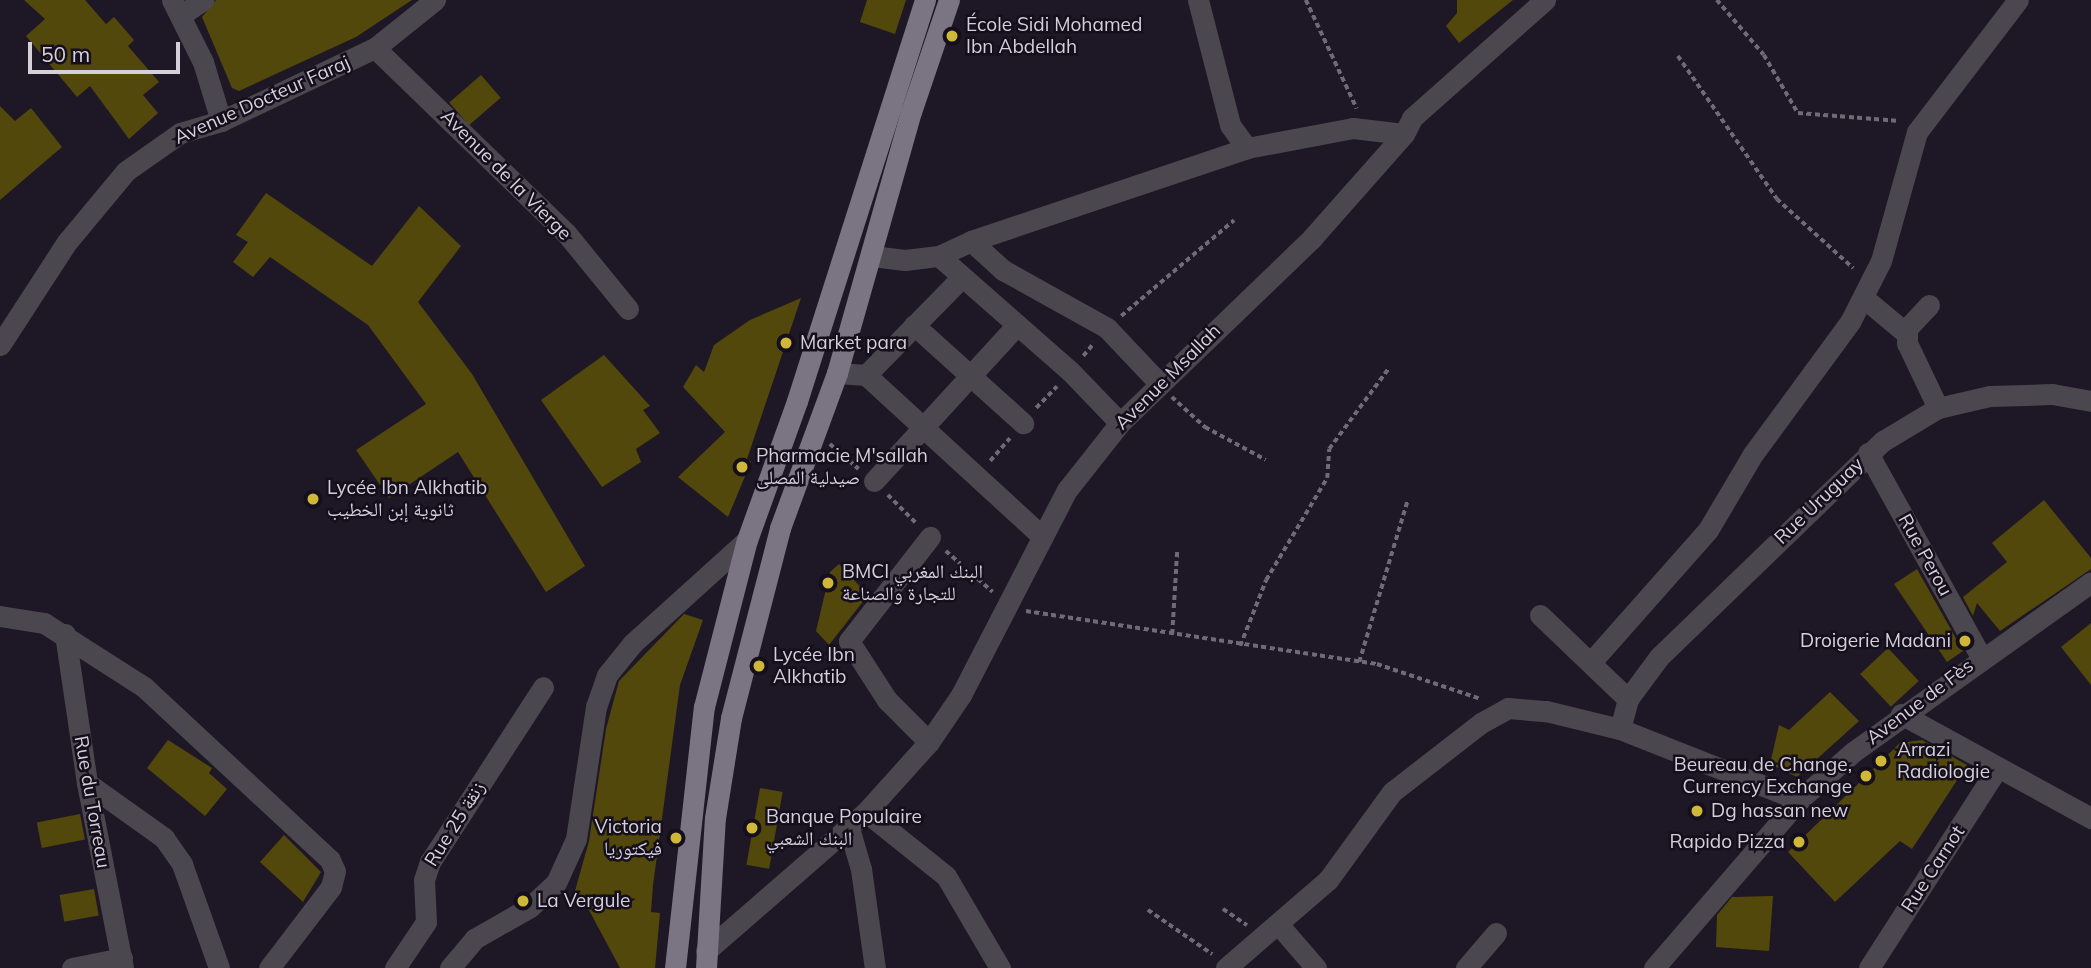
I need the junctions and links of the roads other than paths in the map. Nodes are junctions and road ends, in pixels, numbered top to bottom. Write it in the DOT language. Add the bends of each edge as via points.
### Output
graph roads {
  1 [pos="203,0"];
  2 [pos="435,0"];
  3 [pos="925,0"];
  4 [pos="948,0"];
  5 [pos="1198,0"];
  6 [pos="1545,0"];
  7 [pos="2018,0"];
  8 [pos="177,8"];
  9 [pos="375,48"];
  10 [pos="221,121"];
  11 [pos="1404,134"];
  12 [pos="1247,148"];
  13 [pos="971,241"];
  14 [pos="872,256"];
  15 [pos="939,256"];
  16 [pos="961,278"];
  17 [pos="1868,290"];
  18 [pos="1929,305"];
  19 [pos="628,309"];
  20 [pos="1017,325"];
  21 [pos="914,326"];
  22 [pos="1906,333"];
  23 [pos="0,345"];
  24 [pos="836,373"];
  25 [pos="866,375"];
  26 [pos="971,376"];
  27 [pos="1159,383"];
  28 [pos="2091,401"];
  29 [pos="1938,408"];
  30 [pos="1023,423"];
  31 [pos="1120,423"];
  32 [pos="924,428"];
  33 [pos="1868,453"];
  34 [pos="874,481"];
  35 [pos="1042,536"];
  36 [pos="930,537"];
  37 [pos="747,540"];
  38 [pos="2091,582"];
  39 [pos="1540,615"];
  40 [pos="0,616"];
  41 [pos="65,634"];
  42 [pos="1981,657"];
  43 [pos="1592,661"];
  44 [pos="543,687"];
  45 [pos="1628,699"];
  46 [pos="1900,715"];
  47 [pos="1620,729"];
  48 [pos="929,742"];
  49 [pos="1997,769"];
  50 [pos="87,783"];
  51 [pos="1799,800"];
  52 [pos="866,812"];
  53 [pos="2091,818"];
  54 [pos="849,828"];
  55 [pos="1271,930"];
  56 [pos="1496,933"];
  57 [pos="706,959"];
  58 [pos="1674,959"];
  59 [pos="122,963"];
  60 [pos="1228,967"];
  61 [pos="72,968"];
  62 [pos="219,968"];
  63 [pos="269,968"];
  64 [pos="396,968"];
  65 [pos="450,968"];
  66 [pos="674,968"];
  67 [pos="875,968"];
  68 [pos="1000,968"];
  69 [pos="1316,968"];
  70 [pos="1466,968"];
  71 [pos="1654,968"];
  72 [pos="1869,968"];
  1 -- 8 [label="street"];
  2 -- 9 [label="street, Avenue Docteur Faraj"];
  3 -- 37 [label="main road" via="857,219"];
  4 -- 14 [label="main road" via="911,112"];
  5 -- 12 [label="street" via="1230,125"];
  6 -- 11 [label="street, Avenue Msallah" via="1421,109"];
  7 -- 17 [label="street" via="1923,122 1905,164 1885,249"];
  8 -- 10 [label="street"];
  9 -- 10 [label="street, Avenue Docteur Faraj"];
  9 -- 19 [label="street, Avenue de la Vierge" via="566,233"];
  10 -- 23 [label="street, Avenue Docteur Faraj" via="180,133 126,171 67,242"];
  11 -- 12 [label="street" via="1363,128"];
  11 -- 27 [label="street, Avenue Msallah" via="1311,238"];
  12 -- 13 [label="street"];
  13 -- 15 [label="street"];
  13 -- 27 [label="street" via="1003,270 1107,328"];
  14 -- 15 [label="street" via="905,260"];
  14 -- 24 [label="main road"];
  15 -- 16 [label="street"];
  16 -- 20 [label="street"];
  16 -- 21 [label="street"];
  17 -- 22 [label="street"];
  17 -- 43 [label="street" via="1753,454 1708,530"];
  18 -- 22 [label="street"];
  20 -- 26 [label="street"];
  20 -- 31 [label="street"];
  21 -- 25 [label="street"];
  21 -- 26 [label="street"];
  22 -- 29 [label="street" via="1909,349"];
  24 -- 25 [label="street"];
  24 -- 57 [label="main road" via="780,528 721,762"];
  25 -- 32 [label="street"];
  26 -- 30 [label="street"];
  26 -- 32 [label="street"];
  27 -- 31 [label="street, Avenue Msallah"];
  28 -- 29 [label="street, Rue Uruguay" via="2016,394"];
  29 -- 33 [label="street, Rue Uruguay"];
  31 -- 35 [label="street, Avenue Msallah" via="1083,467"];
  32 -- 34 [label="street"];
  32 -- 35 [label="street"];
  33 -- 42 [label="street, Rue Perou"];
  33 -- 45 [label="street, Rue Uruguay" via="1682,633"];
  35 -- 48 [label="street, Avenue Msallah" via="961,695"];
  36 -- 48 [label="street" via="849,641 887,700"];
  37 -- 65 [label="street" via="632,643 607,674 596,707 576,839 556,883 530,908 474,939"];
  37 -- 66 [label="main road" via="702,721"];
  38 -- 42 [label="street, Avenue de Fès"];
  39 -- 43 [label="street"];
  40 -- 41 [label="street" via="44,623"];
  41 -- 50 [label="street, Rue du Torreau"];
  41 -- 63 [label="street" via="166,705 325,855 335,871 331,887"];
  42 -- 46 [label="street, Avenue de Fès"];
  43 -- 45 [label="street"];
  44 -- 64 [label="street, Rue 25 زنقة" via="429,862 424,880 426,922"];
  45 -- 47 [label="street, Rue Uruguay"];
  46 -- 49 [label="street"];
  46 -- 51 [label="street, Avenue de Fès"];
  47 -- 51 [label="street"];
  47 -- 55 [label="street" via="1545,711 1508,708 1481,723 1392,792 1346,861"];
  48 -- 52 [label="street, Avenue Msallah"];
  49 -- 53 [label="street"];
  49 -- 72 [label="street, Rue Carnot"];
  50 -- 59 [label="street, Rue du Torreau"];
  50 -- 62 [label="street" via="164,838 182,864"];
  51 -- 58 [label="street, Avenue de Fès"];
  52 -- 54 [label="street, Avenue Msallah"];
  52 -- 68 [label="street" via="946,876"];
  54 -- 57 [label="street, Avenue Msallah"];
  54 -- 67 [label="street" via="861,869"];
  55 -- 60 [label="street"];
  55 -- 69 [label="street"];
  56 -- 70 [label="street"];
  58 -- 71 [label="street, Avenue de Fès"];
  59 -- 61 [label="street"];
}
